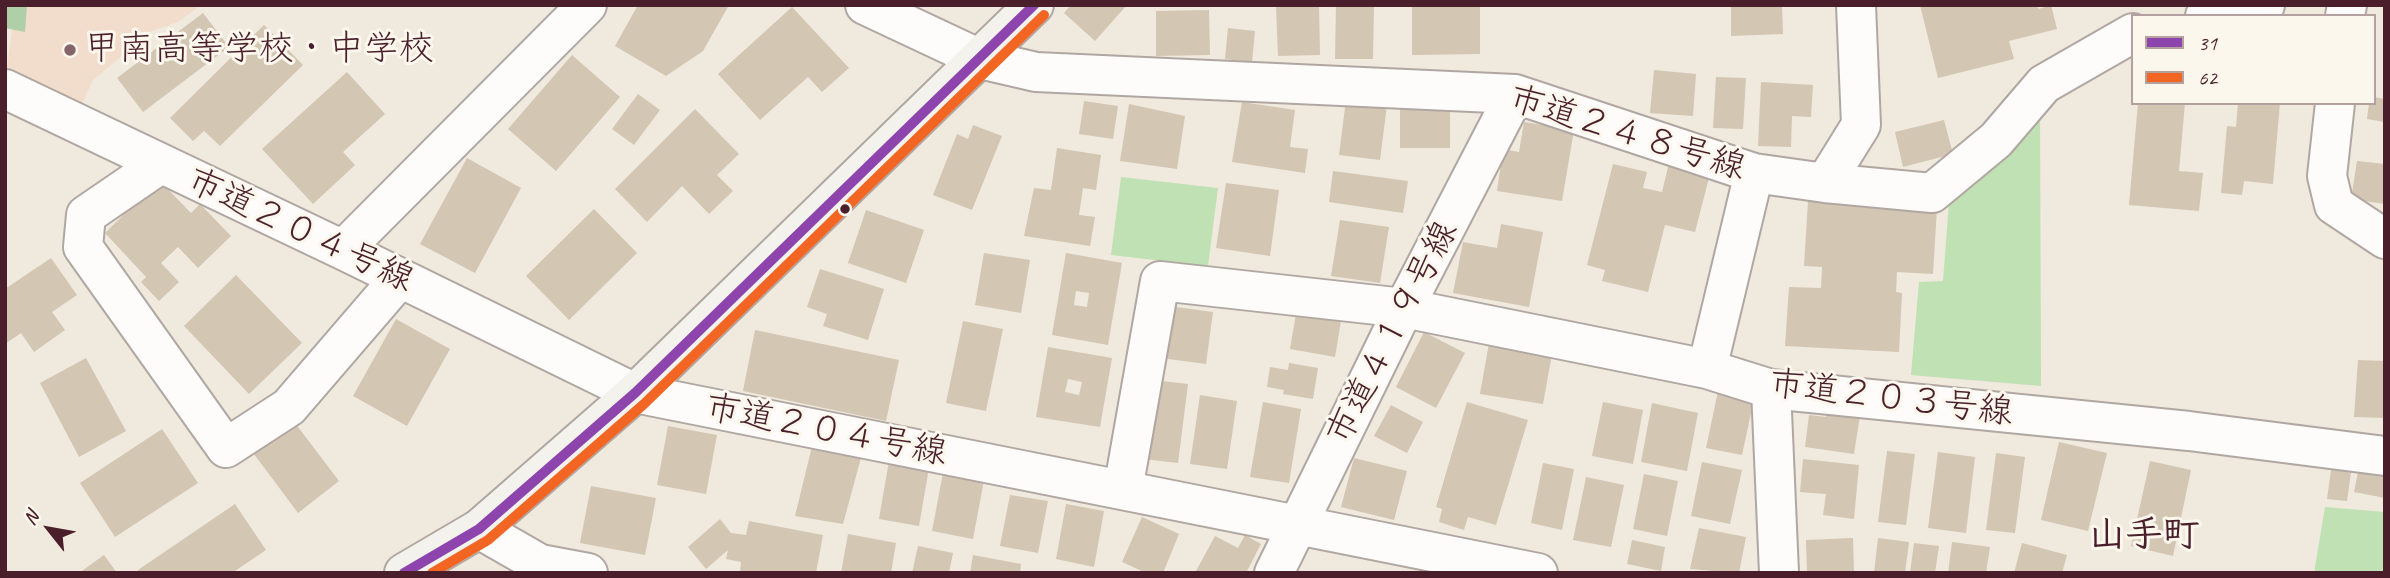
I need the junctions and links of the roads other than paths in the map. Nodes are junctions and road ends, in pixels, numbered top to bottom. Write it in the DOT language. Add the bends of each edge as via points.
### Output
graph roads {
  1 [pos="587,5"];
  2 [pos="865,5"];
  3 [pos="1034,5"];
  4 [pos="1856,5"];
  5 [pos="2265,5"];
  6 [pos="2216,14"];
  7 [pos="2131,34"];
  8 [pos="980,59"];
  9 [pos="5,89"];
  10 [pos="1515,94"];
  11 [pos="2335,105"];
  12 [pos="159,164"];
  13 [pos="1754,173"];
  14 [pos="1825,183"];
  15 [pos="2385,239"];
  16 [pos="343,250"];
  17 [pos="400,278"];
  18 [pos="1404,308"];
  19 [pos="1707,369"];
  20 [pos="1772,389"];
  21 [pos="635,393"];
  22 [pos="2385,456"];
  23 [pos="1122,491"];
  24 [pos="1297,526"];
  25 [pos="479,529"];
  26 [pos="404,573"];
  27 [pos="588,573"];
  28 [pos="1274,573"];
  29 [pos="1538,573"];
  30 [pos="1779,573"];
  1 -- 16 [label="street"];
  2 -- 8 [label="street, 市道２４８号線"];
  3 -- 8 [label="street"];
  4 -- 14 [label="street" via="1861,125"];
  5 -- 6 [label="street"];
  7 -- 14 [label="street, 市道２４８号線" via="2044,84 1996,140 1932,193"];
  8 -- 10 [label="street, 市道２４８号線" via="1036,72"];
  8 -- 21 [label="street"];
  9 -- 12 [label="street, 市道２０４号線"];
  10 -- 13 [label="street, 市道２４８号線"];
  10 -- 18 [label="street, 市道４１９号線"];
  11 -- 15 [label="street" via="2327,176 2334,205"];
  12 -- 16 [label="street, 市道２０４号線"];
  12 -- 17 [label="street" via="86,215 83,247 226,448 289,407"];
  13 -- 14 [label="street, 市道２４８号線"];
  13 -- 19 [label="street"];
  16 -- 17 [label="street, 市道２０４号線"];
  17 -- 21 [label="street, 市道２０４号線"];
  18 -- 19 [label="street, 市道２０３号線"];
  18 -- 23 [label="street, 市道２０３号線" via="1160,281"];
  18 -- 24 [label="street, 市道４１９号線"];
  19 -- 20 [label="street, 市道２０３号線"];
  20 -- 22 [label="street, 市道２０３号線" via="2189,431"];
  20 -- 30 [label="street"];
  21 -- 23 [label="street, 市道２０４号線"];
  21 -- 25 [label="street"];
  23 -- 24 [label="street, 市道２０４号線"];
  24 -- 28 [label="street, 市道４１９号線"];
  24 -- 29 [label="street, 市道２０４号線"];
  25 -- 26 [label="street"];
  25 -- 27 [label="street" via="540,564"];
}
